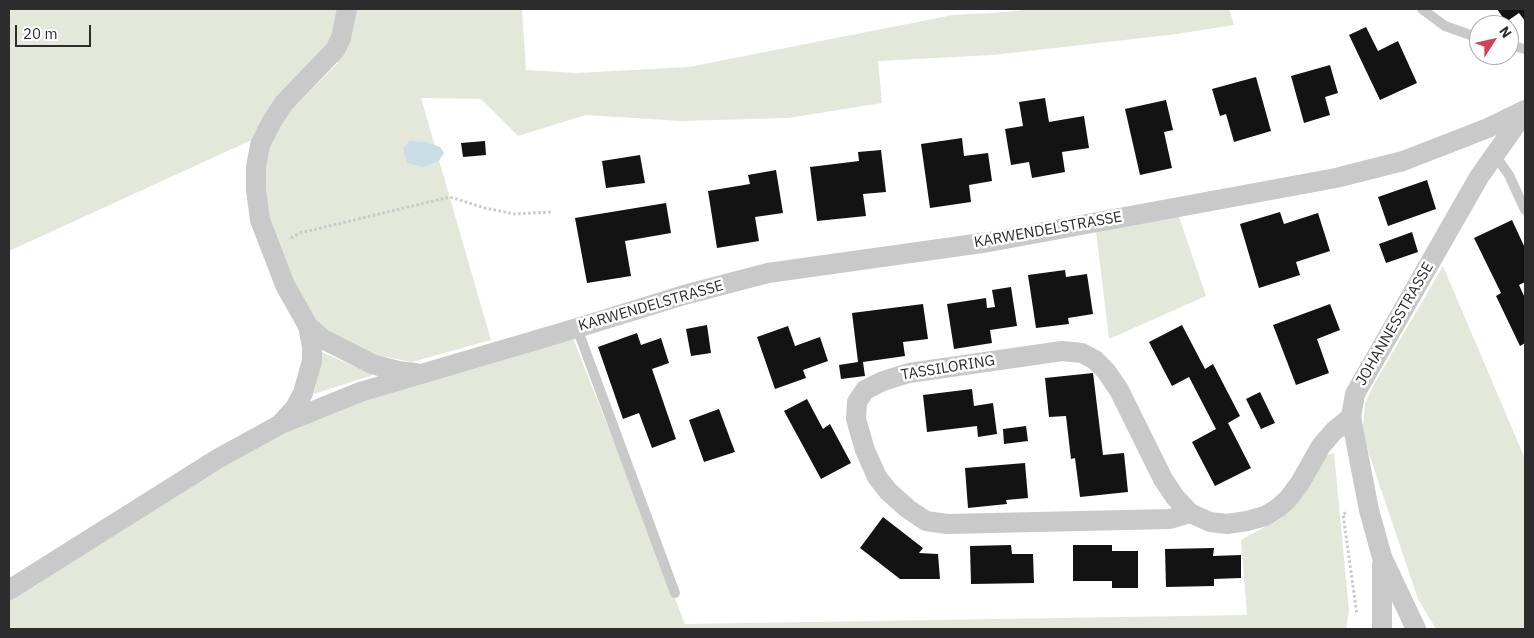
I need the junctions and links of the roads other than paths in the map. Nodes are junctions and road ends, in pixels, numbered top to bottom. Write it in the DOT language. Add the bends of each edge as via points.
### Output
graph roads {
  1 [pos="347,9"];
  2 [pos="1422,9"];
  3 [pos="1469,34"];
  4 [pos="1525,111"];
  5 [pos="1495,155"];
  6 [pos="1525,210"];
  7 [pos="308,326"];
  8 [pos="571,330"];
  9 [pos="421,373"];
  10 [pos="1351,417"];
  11 [pos="281,424"];
  12 [pos="1190,513"];
  13 [pos="1382,557"];
  14 [pos="9,590"];
  15 [pos="675,592"];
  16 [pos="1382,629"];
  17 [pos="1416,629"];
  1 -- 7 [label="street" via="335,50 284,103 260,145 256,167 260,220 286,285"];
  2 -- 3 [label="lane" via="1445,26"];
  4 -- 5 [label="street, JOHANNESSTRASSE"];
  4 -- 8 [label="street, KARWENDELSTRASSE" via="1403,161 1336,178 989,242 768,273"];
  5 -- 6 [label="lane" via="1509,175"];
  5 -- 10 [label="street, JOHANNESSTRASSE" via="1479,177 1355,394"];
  7 -- 9 [label="street" via="324,339 372,364"];
  7 -- 11 [label="street" via="312,347 309,374 295,408"];
  8 -- 9 [label="street, KARWENDELSTRASSE"];
  8 -- 15 [label="lane"];
  9 -- 11 [label="street, KARWENDELSTRASSE" via="360,392"];
  10 -- 12 [label="street, TASSILORING" via="1321,446 1288,499 1266,516 1227,524 1210,522"];
  10 -- 13 [label="street, JOHANNESSTRASSE" via="1369,510"];
  11 -- 14 [label="street, KARWENDELSTRASSE" via="219,458"];
  12 -- 12 [label="street, TASSILORING" via="1170,519 946,524 926,521 888,491 877,476 864,450 856,419 857,402 865,390 909,373 1062,351 1082,353 1095,360 1119,390 1164,479"];
  13 -- 16 [label="street"];
  13 -- 17 [label="street"];
}
